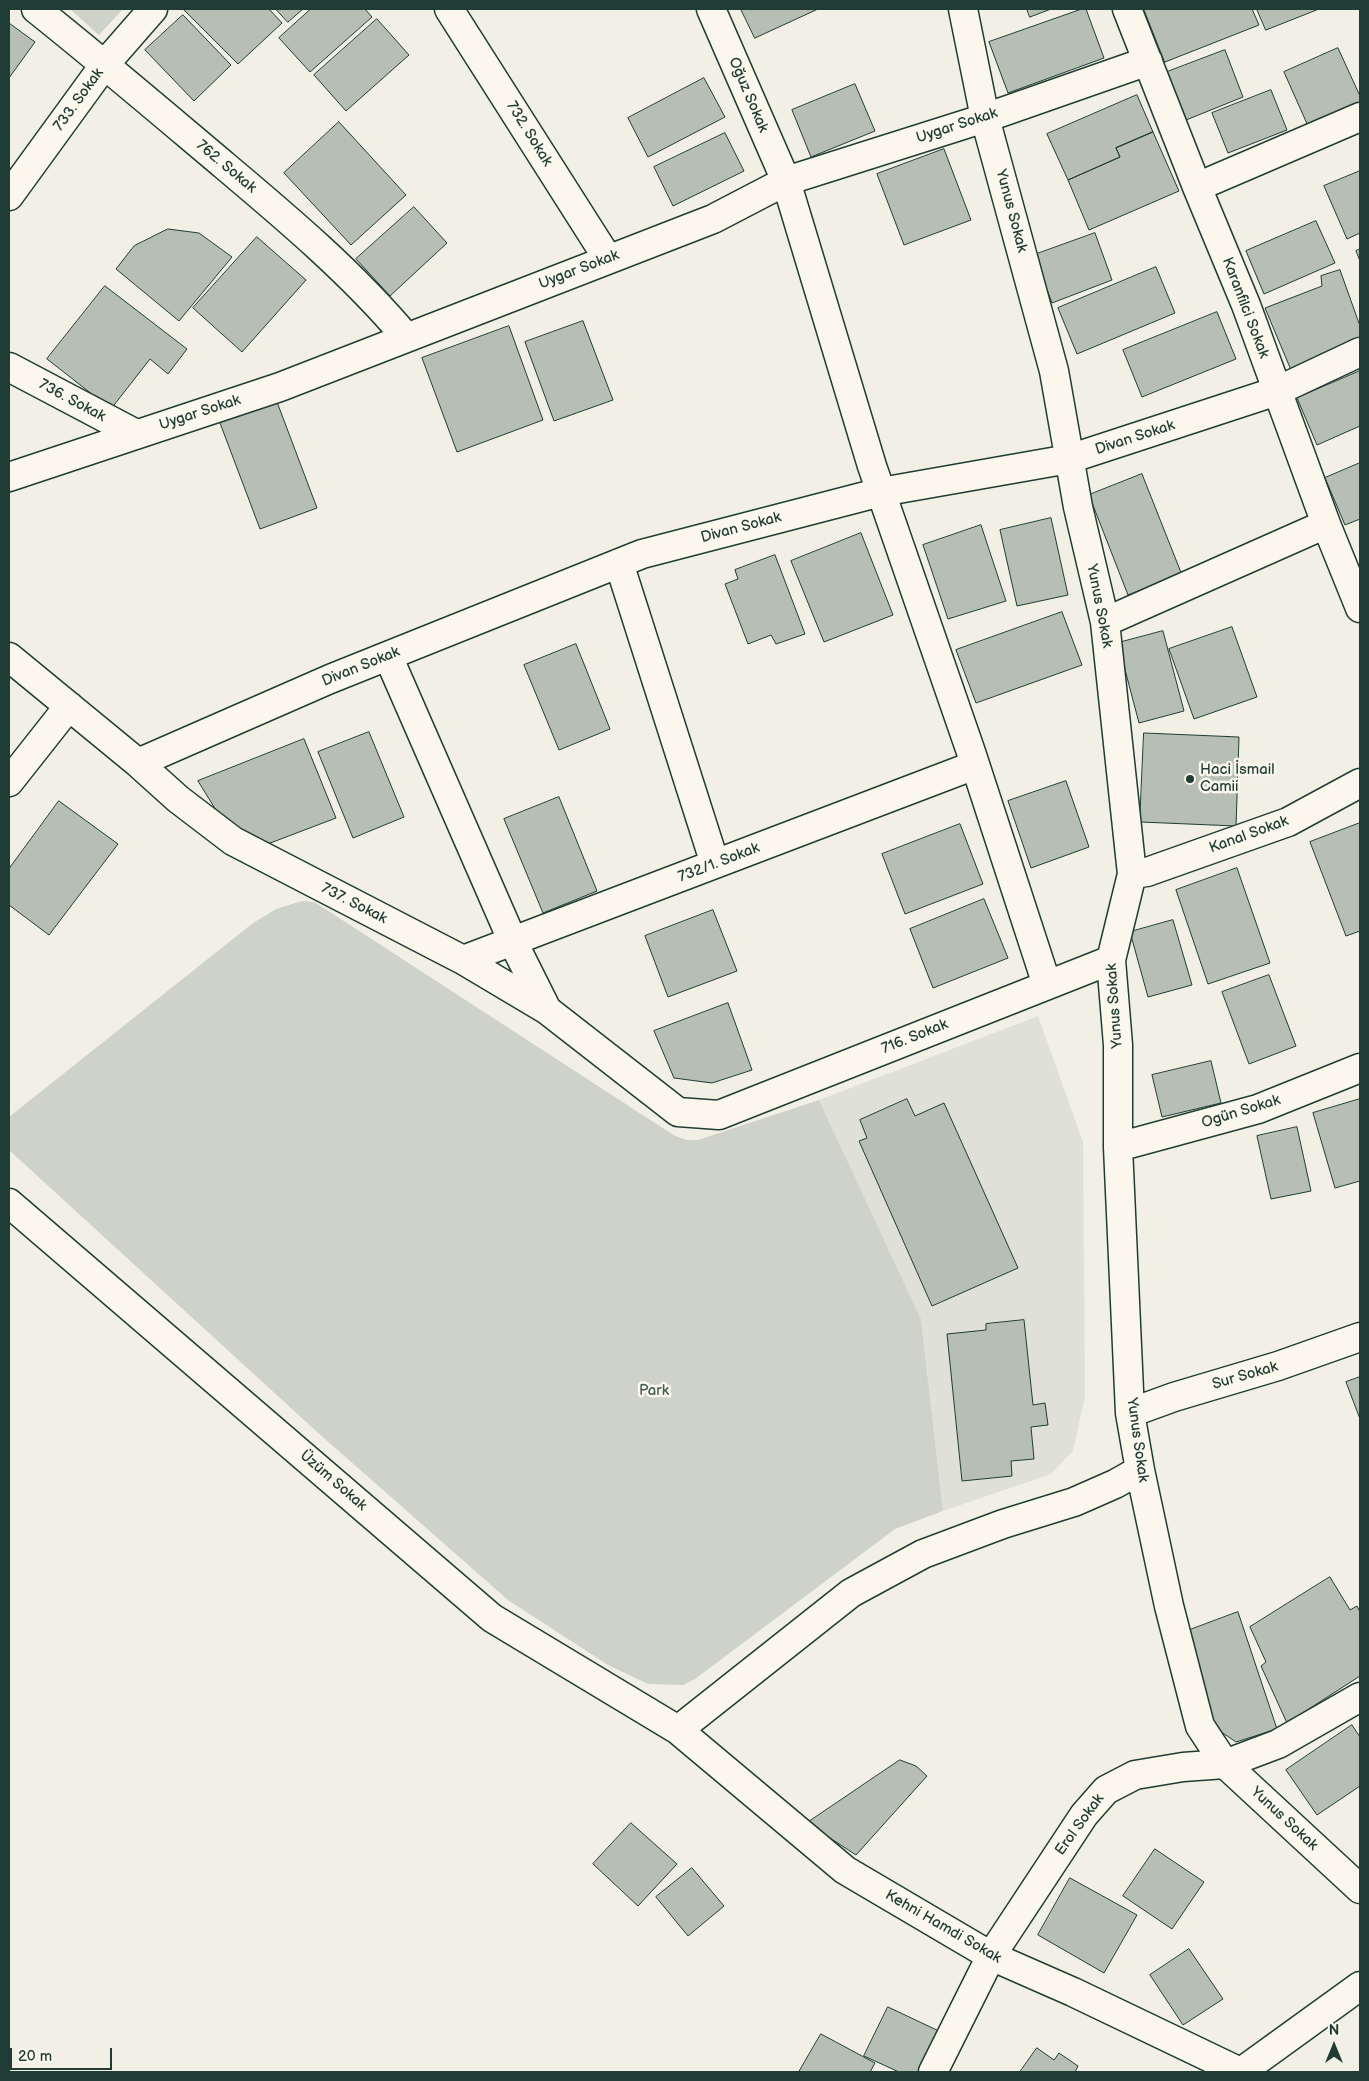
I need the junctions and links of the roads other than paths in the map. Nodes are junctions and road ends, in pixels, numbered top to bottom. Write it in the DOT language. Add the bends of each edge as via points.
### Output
graph roads {
  1 [pos="36,9"];
  2 [pos="153,9"];
  3 [pos="449,9"];
  4 [pos="711,9"];
  5 [pos="963,9"];
  6 [pos="1128,9"];
  7 [pos="1148,61"];
  8 [pos="105,64"];
  9 [pos="1360,117"];
  10 [pos="985,118"];
  11 [pos="786,182"];
  12 [pos="1196,187"];
  13 [pos="9,196"];
  14 [pos="608,259"];
  15 [pos="406,337"];
  16 [pos="1360,352"];
  17 [pos="9,367"];
  18 [pos="1277,391"];
  19 [pos="136,434"];
  20 [pos="1069,459"];
  21 [pos="9,477"];
  22 [pos="881,492"];
  23 [pos="1326,524"];
  24 [pos="619,563"];
  25 [pos="1360,608"];
  26 [pos="1105,622"];
  27 [pos="388,656"];
  28 [pos="9,657"];
  29 [pos="68,706"];
  30 [pos="138,763"];
  31 [pos="975,765"];
  32 [pos="9,782"];
  33 [pos="1360,782"];
  34 [pos="715,864"];
  35 [pos="1132,874"];
  36 [pos="513,942"];
  37 [pos="463,960"];
  38 [pos="1111,960"];
  39 [pos="1047,985"];
  40 [pos="547,1010"];
  41 [pos="1360,1068"];
  42 [pos="719,1115"];
  43 [pos="1118,1147"];
  44 [pos="9,1202"];
  45 [pos="1360,1337"];
  46 [pos="1130,1413"];
  47 [pos="1140,1470"];
  48 [pos="1360,1697"];
  49 [pos="678,1730"];
  50 [pos="1225,1764"];
  51 [pos="1360,1889"];
  52 [pos="991,1956"];
  53 [pos="1360,1986"];
  54 [pos="933,2072"];
  55 [pos="1241,2072"];
  1 -- 8 [label="street, 762. Sokak"];
  2 -- 8 [label="street, 733. Sokak"];
  3 -- 14 [label="street, 732. Sokak"];
  4 -- 11 [label="street, Oğuz Sokak"];
  5 -- 10 [label="street, Yunus Sokak"];
  6 -- 7 [label="street, Karanfilci Sokak"];
  7 -- 10 [label="street, Uygar Sokak"];
  7 -- 12 [label="street, Karanfilci Sokak"];
  8 -- 13 [label="street, 733. Sokak"];
  8 -- 15 [label="street, 762. Sokak" via="278,210 378,303"];
  9 -- 12 [label="street"];
  10 -- 11 [label="street, Uygar Sokak"];
  10 -- 20 [label="street, Yunus Sokak" via="1054,371"];
  11 -- 14 [label="street, Uygar Sokak" via="713,219"];
  11 -- 22 [label="street, Oğuz Sokak"];
  12 -- 18 [label="street, Karanfilci Sokak" via="1246,305"];
  14 -- 15 [label="street, Uygar Sokak"];
  15 -- 19 [label="street, Uygar Sokak" via="280,387"];
  16 -- 18 [label="street, Divan Sokak"];
  17 -- 19 [label="street, 736. Sokak"];
  18 -- 20 [label="street, Divan Sokak"];
  18 -- 23 [label="street, Karanfilci Sokak"];
  19 -- 21 [label="street, Uygar Sokak"];
  20 -- 22 [label="street, Divan Sokak"];
  20 -- 26 [label="street, Yunus Sokak"];
  22 -- 24 [label="street, Divan Sokak" via="642,554"];
  22 -- 31 [label="street, Oğuz Sokak"];
  23 -- 25 [label="street, Karanfilci Sokak"];
  23 -- 26 [label="street"];
  24 -- 27 [label="street, Divan Sokak"];
  24 -- 34 [label="street"];
  26 -- 35 [label="street, Yunus Sokak"];
  27 -- 30 [label="street, Divan Sokak"];
  27 -- 36 [label="street"];
  28 -- 29 [label="street, 737. Sokak"];
  29 -- 30 [label="street, 737. Sokak"];
  29 -- 32 [label="street"];
  30 -- 37 [label="street, 737. Sokak" via="233,841"];
  31 -- 34 [label="street, 732/1. Sokak"];
  31 -- 39 [label="street, Oğuz Sokak"];
  33 -- 35 [label="street, Kanal Sokak" via="1288,822 1147,872"];
  34 -- 36 [label="street, 732/1. Sokak"];
  35 -- 38 [label="street, Yunus Sokak"];
  36 -- 37 [label="street, 732/1. Sokak"];
  36 -- 40 [label="street"];
  37 -- 40 [label="street, 737. Sokak"];
  38 -- 39 [label="street, 716. Sokak"];
  38 -- 43 [label="street, Yunus Sokak" via="1118,1045"];
  39 -- 42 [label="street, 716. Sokak"];
  40 -- 42 [label="street, 737. Sokak" via="678,1112"];
  41 -- 43 [label="street, Ogün Sokak" via="1258,1109"];
  43 -- 46 [label="street, Yunus Sokak"];
  44 -- 49 [label="street, Üzüm Sokak" via="492,1618"];
  45 -- 46 [label="street, Sur Sokak"];
  46 -- 47 [label="street, Yunus Sokak"];
  47 -- 49 [label="street" via="1074,1502 923,1554 851,1593"];
  47 -- 50 [label="street, Yunus Sokak" via="1169,1606 1200,1726"];
  48 -- 50 [label="street, Erol Sokak" via="1278,1744"];
  49 -- 52 [label="street, Kehni Hamdi Sokak" via="845,1870"];
  50 -- 51 [label="street, Yunus Sokak"];
  50 -- 52 [label="street, Erol Sokak" via="1135,1775 1106,1790 1084,1815"];
  52 -- 54 [label="street, Erol Sokak"];
  52 -- 55 [label="street, Kehni Hamdi Sokak"];
  53 -- 55 [label="street"];
}
